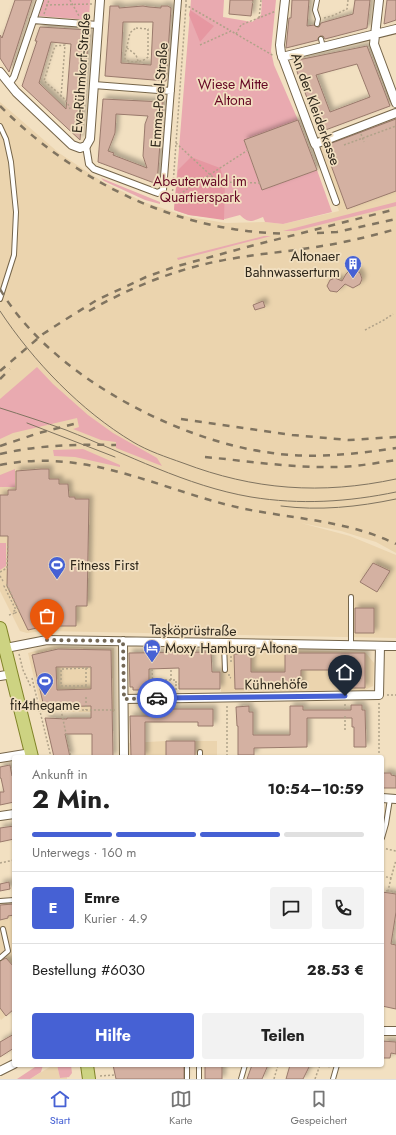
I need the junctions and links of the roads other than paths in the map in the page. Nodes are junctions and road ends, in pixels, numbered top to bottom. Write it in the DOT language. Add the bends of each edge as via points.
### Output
graph roads {
  1 [pos="178,0"];
  2 [pos="285,0"];
  3 [pos="317,0"];
  4 [pos="379,0"];
  5 [pos="39,2"];
  6 [pos="100,2"];
  7 [pos="33,20"];
  8 [pos="318,21"];
  9 [pos="98,25"];
  10 [pos="396,29"];
  11 [pos="375,34"];
  12 [pos="282,57"];
  13 [pos="0,72"];
  14 [pos="9,84"];
  15 [pos="94,85"];
  16 [pos="172,91"];
  17 [pos="396,103"];
  18 [pos="396,113"];
  19 [pos="0,126"];
  20 [pos="314,144"];
  21 [pos="86,146"];
  22 [pos="336,202"];
  23 [pos="0,298"];
  24 [pos="351,597"];
  25 [pos="0,628"];
  26 [pos="123,641"];
  27 [pos="224,644"];
  28 [pos="351,646"];
  29 [pos="380,646"];
  30 [pos="396,646"];
  31 [pos="6,648"];
  32 [pos="225,670"];
  33 [pos="6,675"];
  34 [pos="124,699"];
  35 [pos="31,755"];
  36 [pos="124,755"];
  37 [pos="12,757"];
  38 [pos="0,758"];
  39 [pos="389,799"];
  40 [pos="12,814"];
  41 [pos="0,816"];
  42 [pos="384,831"];
  43 [pos="12,900"];
  44 [pos="0,902"];
  45 [pos="3,929"];
  46 [pos="0,958"];
  47 [pos="384,1031"];
  48 [pos="396,1031"];
  49 [pos="12,1065"];
  50 [pos="88,1067"];
  51 [pos="187,1067"];
  52 [pos="199,1067"];
  53 [pos="244,1067"];
  54 [pos="336,1067"];
  55 [pos="0,1071"];
  56 [pos="95,1078"];
  57 [pos="187,1079"];
  58 [pos="199,1079"];
  59 [pos="241,1079"];
  60 [pos="333,1079"];
  1 -- 16 [label="street, Emma-Poel-Straße"];
  2 -- 12 [label="street, An der Kleiderkasse" via="280,45"];
  3 -- 8 [label="lane" via="315,10"];
  4 -- 11 [label="street"];
  5 -- 7 [label="street"];
  6 -- 9 [label="street, Eva-Rühmkorf-Straße"];
  7 -- 9 [label="street"];
  7 -- 14 [label="street" via="14,77"];
  9 -- 15 [label="street, Eva-Rühmkorf-Straße"];
  10 -- 11 [label="street"];
  11 -- 12 [label="street" via="322,44"];
  11 -- 17 [label="street" via="376,51"];
  12 -- 20 [label="street, An der Kleiderkasse"];
  13 -- 14 [label="street"];
  14 -- 21 [label="street" via="72,145 80,148"];
  15 -- 16 [label="street"];
  15 -- 21 [label="street, Eva-Rühmkorf-Straße" via="90,139"];
  16 -- 21 [label="street, Emma-Poel-Straße" via="164,187 161,192 94,169 89,164"];
  18 -- 20 [label="street"];
  19 -- 23 [label="lane" via="12,162 16,212 14,255"];
  20 -- 22 [label="street, An der Kleiderkasse"];
  24 -- 28 [label="lane"];
  25 -- 31 [label="main road"];
  26 -- 27 [label="street, Taşköprüstraße"];
  26 -- 31 [label="street, Taşköprüstraße" via="47,640"];
  26 -- 34 [label="street"];
  27 -- 28 [label="street, Taşköprüstraße"];
  27 -- 32 [label="lane"];
  28 -- 29 [label="street, Taşköprüstraße"];
  29 -- 30 [label="street, Taşköprüstraße"];
  29 -- 34 [label="street, Kühnehöfe" via="379,695"];
  31 -- 33 [label="main road"];
  33 -- 35 [label="main road"];
  34 -- 36 [label="street"];
  37 -- 38 [label="street"];
  39 -- 42 [label="lane"];
  40 -- 41 [label="street"];
  43 -- 44 [label="lane"];
  45 -- 46 [label="lane" via="8,951"];
  47 -- 48 [label="street"];
  49 -- 55 [label="street"];
  50 -- 56 [label="main road"];
  51 -- 57 [label="lane"];
  52 -- 58 [label="lane"];
  53 -- 59 [label="lane"];
  54 -- 60 [label="lane"];
}
